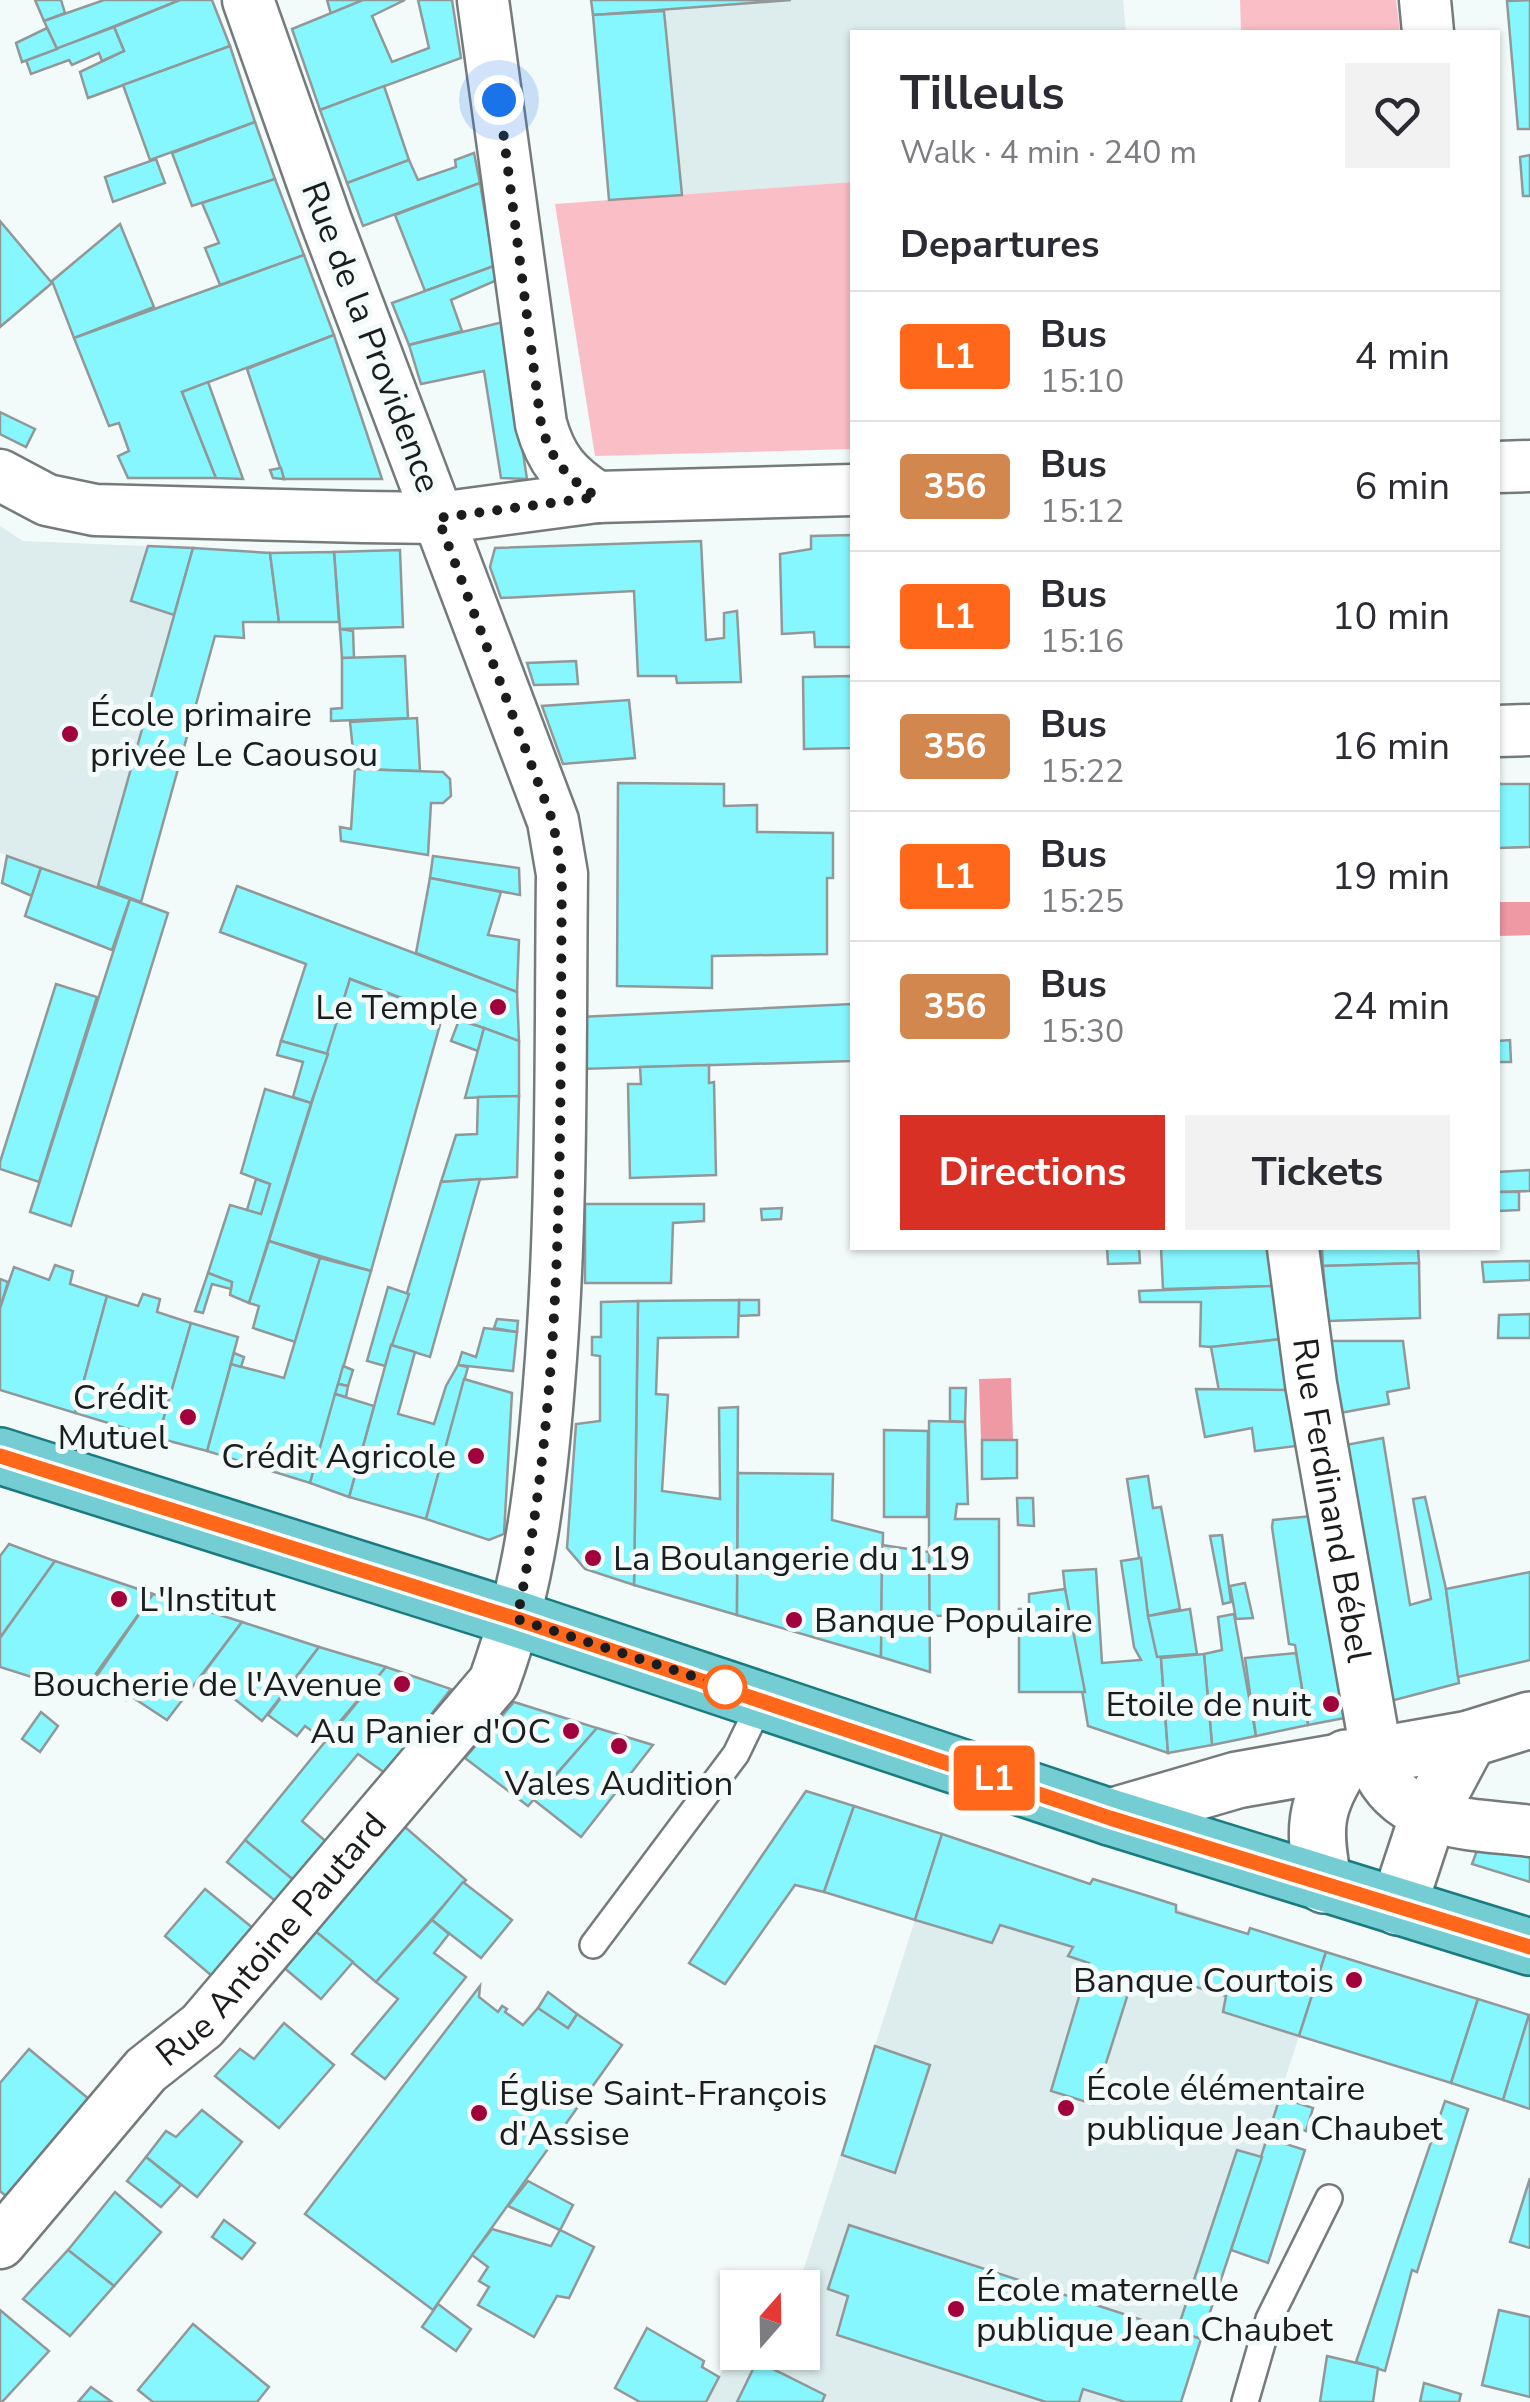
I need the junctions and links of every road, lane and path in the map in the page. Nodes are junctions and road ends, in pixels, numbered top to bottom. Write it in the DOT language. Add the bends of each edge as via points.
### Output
graph roads {
  1 [pos="248,0"];
  2 [pos="483,0"];
  3 [pos="1425,0"];
  4 [pos="1428,30"];
  5 [pos="1530,466"];
  6 [pos="1500,467"];
  7 [pos="0,475"];
  8 [pos="850,490"];
  9 [pos="597,497"];
  10 [pos="438,518"];
  11 [pos="1530,730"];
  12 [pos="1500,731"];
  13 [pos="1293,1250"];
  14 [pos="0,1456"];
  15 [pos="517,1619"];
  16 [pos="762,1700"];
  17 [pos="1530,1720"];
  18 [pos="1469,1739"];
  19 [pos="1361,1756"];
  20 [pos="1428,1816"];
  21 [pos="1110,1818"];
  22 [pos="1530,1832"];
  23 [pos="1358,1895"];
  24 [pos="593,1945"];
  25 [pos="1530,1947"];
  26 [pos="1329,2198"];
  27 [pos="0,2243"];
  28 [pos="1245,2402"];
  1 -- 10 [label="street, Rue de la Providence"];
  2 -- 9 [label="street" via="541,424 549,454 570,480"];
  3 -- 4 [label="street"];
  5 -- 6 [label="street"];
  7 -- 10 [label="street" via="47,500 94,510"];
  8 -- 9 [label="street"];
  9 -- 10 [label="street"];
  10 -- 15 [label="street, Rue de la Providence" via="553,822 562,874 557,1289 540,1500"];
  11 -- 12 [label="street"];
  13 -- 19 [label="street, Rue Ferdinand Bébel"];
  14 -- 15 [label="main road"];
  15 -- 16 [label="main road"];
  15 -- 27 [label="street, Rue Antoine Pautard" via="494,1682 450,1738 202,2026 146,2070"];
  16 -- 21 [label="main road"];
  16 -- 24 [label="lane" via="736,1754"];
  17 -- 18 [label="main road"];
  18 -- 19 [label="main road"];
  18 -- 20 [label="main road"];
  19 -- 20 [label="street, Rue Ferdinand Bébel" via="1391,1794"];
  19 -- 21 [label="main road" via="1236,1780"];
  19 -- 23 [label="main road" via="1322,1792 1316,1840"];
  20 -- 22 [label="street"];
  20 -- 23 [label="main road"];
  21 -- 23 [label="main road"];
  23 -- 25 [label="main road"];
  26 -- 28 [label="lane" via="1269,2319"];
}
